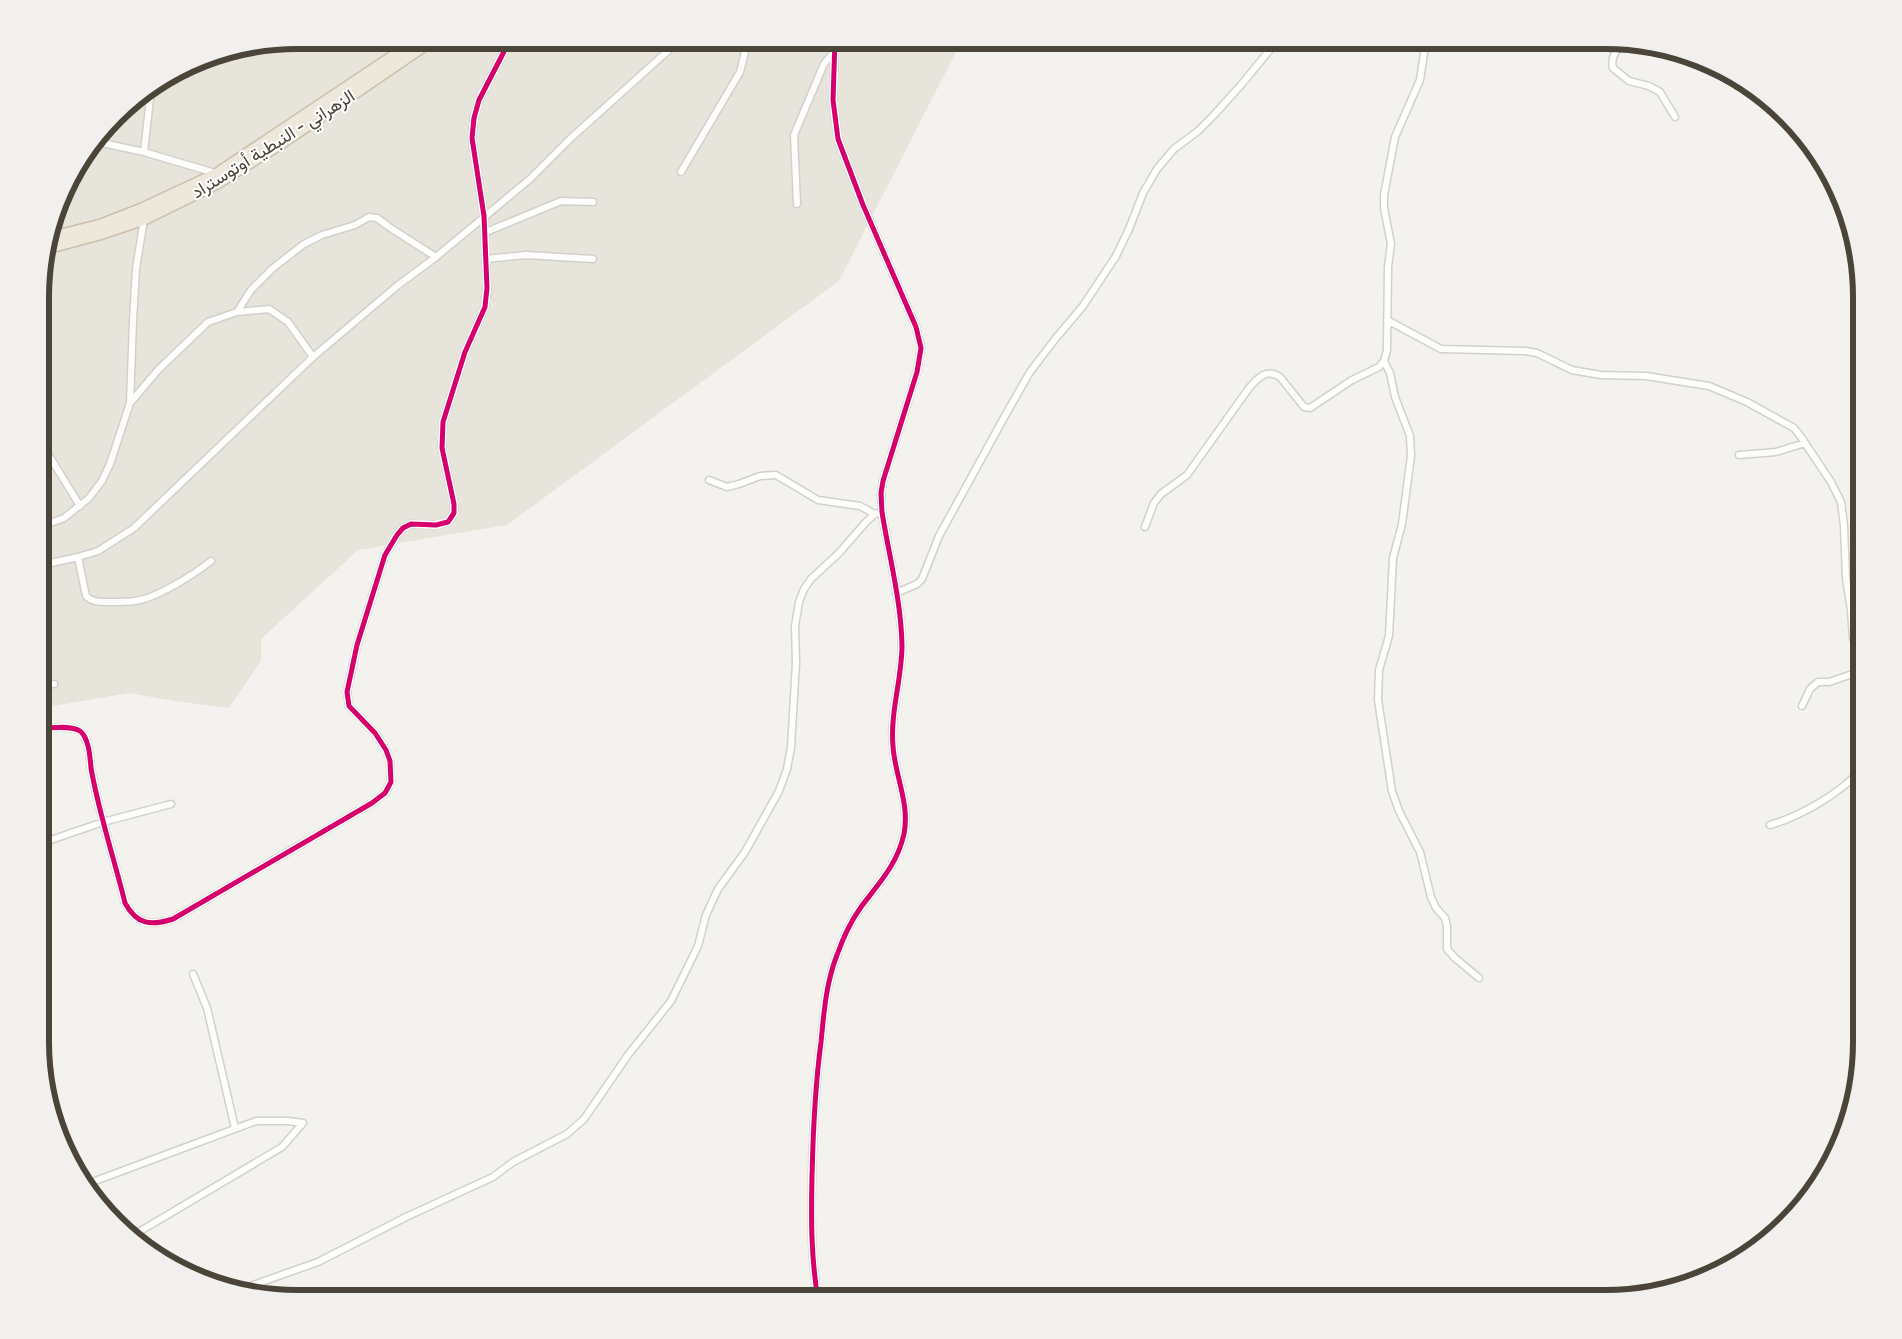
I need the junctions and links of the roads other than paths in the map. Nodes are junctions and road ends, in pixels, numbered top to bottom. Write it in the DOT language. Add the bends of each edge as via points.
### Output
graph roads {
  1 [pos="404,49"];
  2 [pos="419,49"];
  3 [pos="505,49"];
  4 [pos="670,49"];
  5 [pos="746,49"];
  6 [pos="834,49"];
  7 [pos="1271,49"];
  8 [pos="1425,49"];
  9 [pos="1618,49"];
  10 [pos="834,52"];
  11 [pos="150,97"];
  12 [pos="1675,117"];
  13 [pos="102,143"];
  14 [pos="144,152"];
  15 [pos="681,172"];
  16 [pos="217,174"];
  17 [pos="593,202"];
  18 [pos="798,204"];
  19 [pos="484,216"];
  20 [pos="144,219"];
  21 [pos="486,232"];
  22 [pos="56,236"];
  23 [pos="55,246"];
  24 [pos="436,257"];
  25 [pos="486,259"];
  26 [pos="593,259"];
  27 [pos="237,312"];
  28 [pos="1387,320"];
  29 [pos="313,357"];
  30 [pos="1384,361"];
  31 [pos="130,404"];
  32 [pos="1805,443"];
  33 [pos="49,455"];
  34 [pos="1739,455"];
  35 [pos="709,480"];
  36 [pos="80,506"];
  37 [pos="882,512"];
  38 [pos="875,514"];
  39 [pos="49,523"];
  40 [pos="1145,526"];
  41 [pos="78,558"];
  42 [pos="211,561"];
  43 [pos="49,563"];
  44 [pos="896,593"];
  45 [pos="1853,638"];
  46 [pos="1853,674"];
  47 [pos="49,684"];
  48 [pos="54,684"];
  49 [pos="1802,706"];
  50 [pos="49,728"];
  51 [pos="1853,778"];
  52 [pos="171,804"];
  53 [pos="103,822"];
  54 [pos="1770,826"];
  55 [pos="49,841"];
  56 [pos="193,974"];
  57 [pos="1479,978"];
  58 [pos="235,1128"];
  59 [pos="92,1182"];
  60 [pos="138,1233"];
  61 [pos="252,1286"];
  62 [pos="817,1290"];
  1 -- 16 [label="highway, الزهراني - النبطية أوتوستراد"];
  2 -- 20 [label="highway, الزهراني - النبطية أوتوستراد" via="217,183"];
  3 -- 19 [label="street" via="479,100 474,118 472,138"];
  4 -- 19 [label="street" via="530,179"];
  5 -- 15 [label="street" via="740,72"];
  6 -- 10 [label="street"];
  7 -- 44 [label="street" via="1214,115 1157,168 1116,256 1030,372 1006,414 939,536 922,580"];
  8 -- 28 [label="street" via="1420,80 1395,137 1384,195 1391,244"];
  9 -- 12 [label="street" via="1612,60 1613,68 1629,81 1660,92"];
  10 -- 18 [label="street" via="824,64 794,135"];
  10 -- 37 [label="street" via="833,100 838,139 916,327 921,348 917,372 883,481"];
  11 -- 14 [label="street"];
  13 -- 14 [label="street"];
  14 -- 16 [label="street"];
  16 -- 22 [label="highway, الزهراني - النبطية أوتوستراد" via="142,210"];
  17 -- 21 [label="street" via="561,201"];
  19 -- 21 [label="street"];
  19 -- 24 [label="street"];
  20 -- 23 [label="highway, الزهراني - النبطية أوتوستراد"];
  20 -- 31 [label="street" via="132,321"];
  21 -- 25 [label="street"];
  24 -- 27 [label="street" via="377,218 369,217 355,226 304,244 251,290"];
  24 -- 29 [label="street"];
  25 -- 26 [label="street" via="526,255"];
  25 -- 53 [label="street" via="485,307 465,352 443,422 442,448 454,513 448,522 411,524 403,528 385,555 357,646 347,692 349,706 375,733 386,750 391,782 385,793 372,804 159,923 148,923 130,911"];
  27 -- 29 [label="street" via="269,309 288,322"];
  27 -- 31 [label="street" via="208,322 158,370"];
  28 -- 30 [label="street"];
  28 -- 32 [label="street" via="1441,349 1525,351 1537,353 1572,370 1601,375 1646,376 1709,386 1794,428"];
  29 -- 41 [label="street" via="134,528 111,544"];
  30 -- 40 [label="street" via="1310,408 1304,407 1280,377 1270,373 1260,376 1194,466 1154,503"];
  30 -- 57 [label="street" via="1410,436 1411,456 1402,524 1393,558 1389,636 1379,670 1380,721 1395,800 1420,852 1431,897 1445,918 1447,949"];
  31 -- 36 [label="street" via="102,481"];
  32 -- 34 [label="street" via="1776,452"];
  32 -- 45 [label="street" via="1841,502"];
  33 -- 36 [label="street"];
  35 -- 38 [label="street" via="727,487 760,476 776,475 818,500 860,506"];
  36 -- 39 [label="street" via="64,518"];
  37 -- 38 [label="street"];
  37 -- 44 [label="street"];
  38 -- 61 [label="street" via="804,588 795,626 791,747 779,791 745,852 718,890 706,915 698,946 671,1001 628,1055 584,1119 568,1134 513,1162 493,1177 318,1262"];
  41 -- 42 [label="street" via="86,596 99,602 136,601 151,596"];
  41 -- 43 [label="street"];
  44 -- 62 [label="street" via="902,647 892,729 897,776 907,815 892,866 849,928 826,990 813,1119 811,1232"];
  46 -- 49 [label="street" via="1818,682 1810,689"];
  47 -- 48 [label="street"];
  50 -- 53 [label="street" via="73,728 84,735"];
  51 -- 54 [label="street" via="1796,817"];
  52 -- 53 [label="street"];
  53 -- 55 [label="street"];
  56 -- 58 [label="street" via="207,1008"];
  58 -- 59 [label="street"];
  58 -- 60 [label="street" via="256,1121 303,1123 282,1148"];
}
